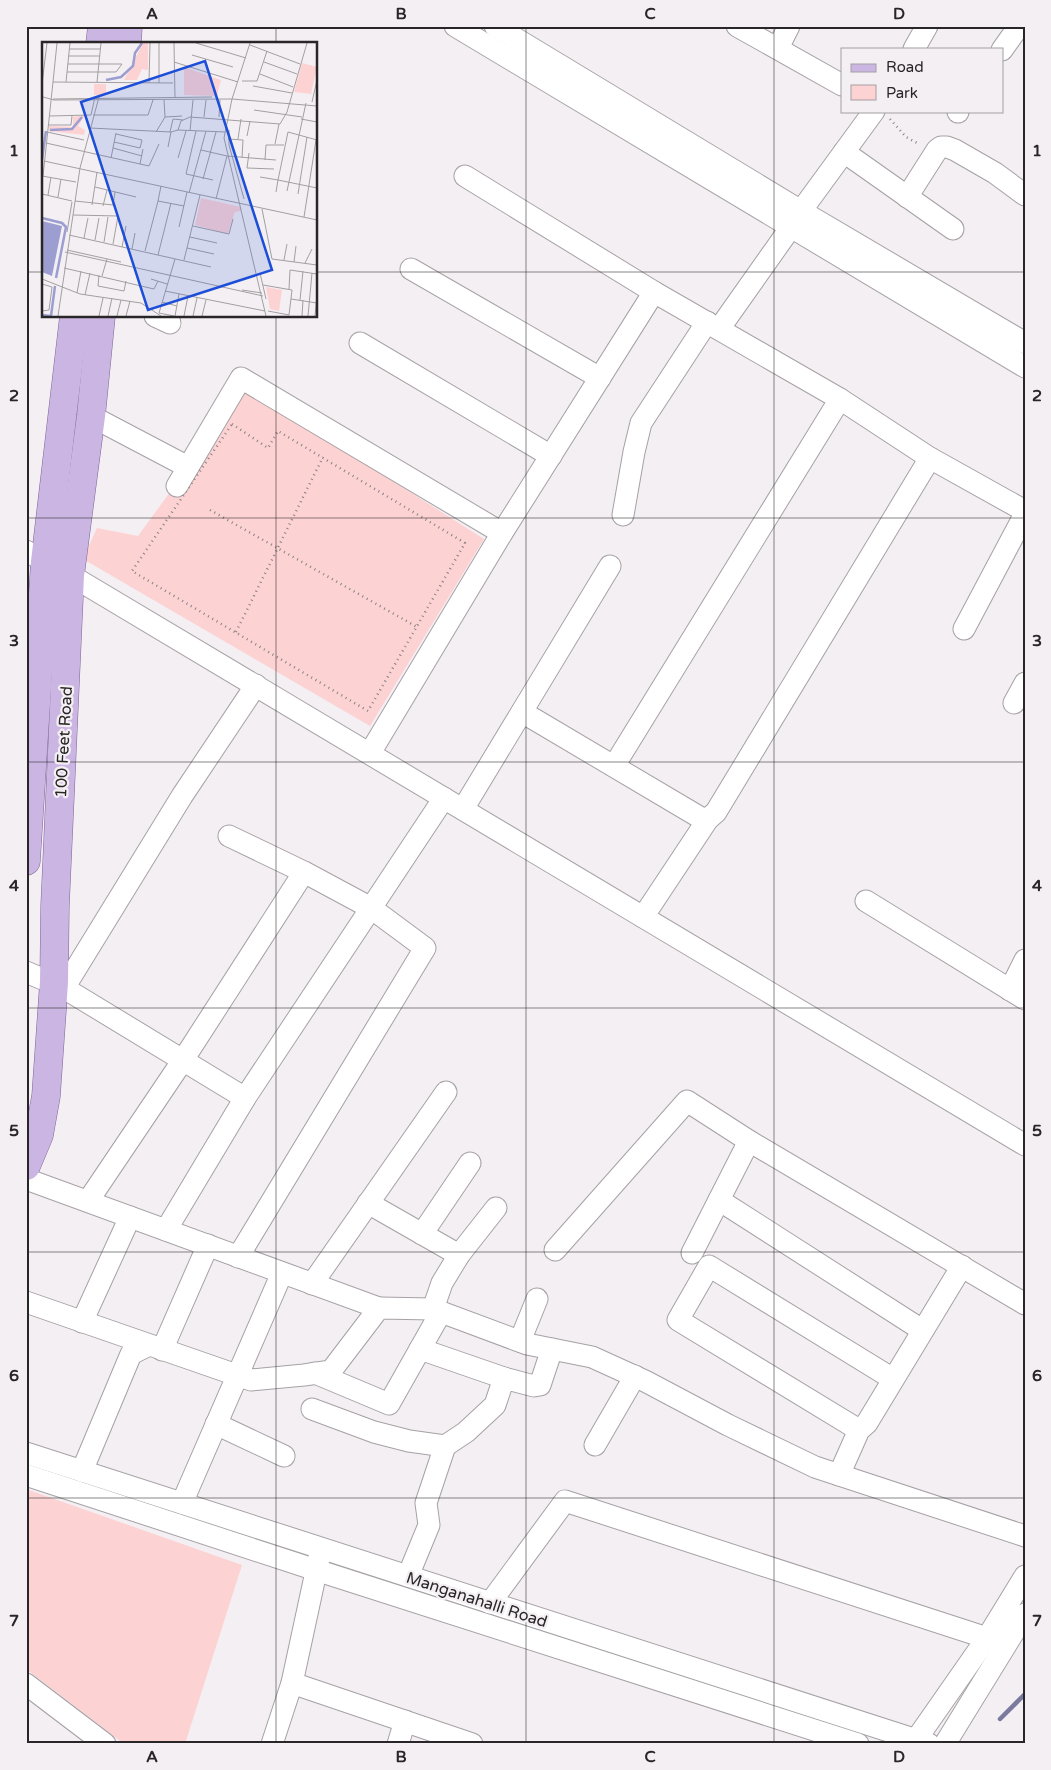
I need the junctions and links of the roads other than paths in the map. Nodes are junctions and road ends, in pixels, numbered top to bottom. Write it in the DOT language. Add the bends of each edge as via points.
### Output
graph roads {
  1 [pos="102,26"];
  2 [pos="128,26"];
  3 [pos="455,26"];
  4 [pos="495,26"];
  5 [pos="737,26"];
  6 [pos="789,26"];
  7 [pos="928,26"];
  8 [pos="1020,26"];
  9 [pos="100,42"];
  10 [pos="127,42"];
  11 [pos="778,48"];
  12 [pos="915,48"];
  13 [pos="1004,48"];
  14 [pos="841,84"];
  15 [pos="881,114"];
  16 [pos="844,152"];
  17 [pos="465,176"];
  18 [pos="1025,195"];
  19 [pos="907,197"];
  20 [pos="796,219"];
  21 [pos="953,230"];
  22 [pos="411,269"];
  23 [pos="654,292"];
  24 [pos="74,318"];
  25 [pos="101,318"];
  26 [pos="713,325"];
  27 [pos="360,343"];
  28 [pos="1025,343"];
  29 [pos="1025,367"];
  30 [pos="600,378"];
  31 [pos="840,399"];
  32 [pos="91,416"];
  33 [pos="551,456"];
  34 [pos="930,458"];
  35 [pos="188,467"];
  36 [pos="177,486"];
  37 [pos="1025,513"];
  38 [pos="622,515"];
  39 [pos="502,534"];
  40 [pos="36,557"];
  41 [pos="610,566"];
  42 [pos="70,575"];
  43 [pos="964,629"];
  44 [pos="1025,683"];
  45 [pos="256,685"];
  46 [pos="1014,703"];
  47 [pos="522,712"];
  48 [pos="370,753"];
  49 [pos="614,766"];
  50 [pos="444,798"];
  51 [pos="463,809"];
  52 [pos="708,819"];
  53 [pos="27,825"];
  54 [pos="229,836"];
  55 [pos="26,861"];
  56 [pos="304,872"];
  57 [pos="866,901"];
  58 [pos="370,908"];
  59 [pos="644,917"];
  60 [pos="1025,960"];
  61 [pos="26,972"];
  62 [pos="59,985"];
  63 [pos="1017,995"];
  64 [pos="183,1060"];
  65 [pos="446,1092"];
  66 [pos="245,1098"];
  67 [pos="749,1141"];
  68 [pos="1025,1145"];
  69 [pos="470,1163"];
  70 [pos="26,1166"];
  71 [pos="26,1179"];
  72 [pos="719,1200"];
  73 [pos="88,1202"];
  74 [pos="368,1204"];
  75 [pos="496,1208"];
  76 [pos="130,1217"];
  77 [pos="166,1230"];
  78 [pos="422,1234"];
  79 [pos="208,1245"];
  80 [pos="555,1250"];
  81 [pos="692,1253"];
  82 [pos="458,1255"];
  83 [pos="238,1257"];
  84 [pos="962,1266"];
  85 [pos="282,1273"];
  86 [pos="312,1284"];
  87 [pos="537,1299"];
  88 [pos="1025,1304"];
  89 [pos="28,1308"];
  90 [pos="380,1308"];
  91 [pos="437,1311"];
  92 [pos="82,1322"];
  93 [pos="922,1330"];
  94 [pos="520,1341"];
  95 [pos="156,1348"];
  96 [pos="420,1349"];
  97 [pos="552,1349"];
  98 [pos="315,1373"];
  99 [pos="238,1375"];
  100 [pos="635,1376"];
  101 [pos="504,1378"];
  102 [pos="892,1379"];
  103 [pos="312,1409"];
  104 [pos="216,1424"];
  105 [pos="859,1430"];
  106 [pos="595,1445"];
  107 [pos="445,1446"];
  108 [pos="26,1453"];
  109 [pos="284,1456"];
  110 [pos="82,1471"];
  111 [pos="26,1475"];
  112 [pos="839,1475"];
  113 [pos="182,1503"];
  114 [pos="1025,1536"];
  115 [pos="322,1548"];
  116 [pos="316,1570"];
  117 [pos="408,1576"];
  118 [pos="1025,1576"];
  119 [pos="490,1603"];
  120 [pos="1025,1614"];
  121 [pos="1007,1644"];
  122 [pos="292,1683"];
  123 [pos="26,1684"];
  124 [pos="405,1722"];
  125 [pos="919,1742"];
  126 [pos="106,1744"];
  127 [pos="272,1744"];
  128 [pos="398,1744"];
  129 [pos="472,1744"];
  130 [pos="858,1744"];
  131 [pos="945,1744"];
  1 -- 9 [label="main road"];
  2 -- 10 [label="main road"];
  3 -- 20 [label="street"];
  4 -- 20 [label="street"];
  5 -- 11 [label="street"];
  6 -- 11 [label="street"];
  7 -- 12 [label="street"];
  8 -- 13 [label="street"];
  11 -- 14 [label="street"];
  15 -- 16 [label="street"];
  16 -- 19 [label="street"];
  16 -- 20 [label="street"];
  17 -- 23 [label="street"];
  18 -- 19 [label="street" via="955,150 941,147"];
  19 -- 21 [label="street"];
  20 -- 26 [label="street"];
  20 -- 28 [label="street"];
  20 -- 29 [label="street"];
  22 -- 30 [label="street"];
  23 -- 26 [label="street"];
  23 -- 30 [label="street"];
  24 -- 40 [label="main road, 100 Feet Road"];
  25 -- 32 [label="main road, 100 Feet Road"];
  26 -- 31 [label="street"];
  26 -- 38 [label="street" via="641,423"];
  27 -- 33 [label="street"];
  30 -- 33 [label="street"];
  31 -- 34 [label="street"];
  31 -- 49 [label="street"];
  32 -- 35 [label="street"];
  32 -- 42 [label="main road, 100 Feet Road"];
  33 -- 39 [label="street"];
  34 -- 37 [label="street"];
  34 -- 52 [label="street" via="716,812"];
  35 -- 36 [label="street"];
  35 -- 39 [label="street" via="241,378"];
  37 -- 43 [label="street"];
  39 -- 48 [label="street"];
  40 -- 42 [label="street"];
  40 -- 53 [label="main road, 100 Feet Road"];
  41 -- 47 [label="street"];
  42 -- 45 [label="street"];
  42 -- 62 [label="main road, 100 Feet Road" via="56,896"];
  44 -- 46 [label="street"];
  45 -- 48 [label="street"];
  45 -- 62 [label="street"];
  47 -- 49 [label="street"];
  47 -- 51 [label="street"];
  48 -- 50 [label="street"];
  49 -- 52 [label="street" via="701,818"];
  50 -- 51 [label="street"];
  50 -- 58 [label="street"];
  51 -- 59 [label="street"];
  52 -- 59 [label="street"];
  53 -- 55 [label="main road, 100 Feet Road"];
  54 -- 56 [label="street"];
  56 -- 58 [label="street"];
  56 -- 64 [label="street"];
  57 -- 63 [label="street"];
  58 -- 66 [label="street"];
  58 -- 83 [label="street" via="426,948"];
  59 -- 68 [label="street"];
  60 -- 63 [label="street"];
  61 -- 62 [label="street"];
  62 -- 64 [label="street"];
  62 -- 70 [label="main road, 100 Feet Road" via="39,1135"];
  64 -- 66 [label="street"];
  64 -- 73 [label="street"];
  65 -- 74 [label="street"];
  66 -- 77 [label="street"];
  67 -- 72 [label="street"];
  67 -- 80 [label="street" via="687,1101"];
  67 -- 84 [label="street"];
  69 -- 78 [label="street"];
  71 -- 73 [label="street"];
  72 -- 81 [label="street"];
  72 -- 93 [label="street"];
  73 -- 76 [label="street"];
  74 -- 78 [label="street"];
  74 -- 86 [label="street"];
  75 -- 82 [label="street"];
  76 -- 77 [label="street"];
  76 -- 92 [label="street"];
  77 -- 79 [label="street"];
  78 -- 82 [label="street"];
  79 -- 83 [label="street"];
  79 -- 95 [label="street"];
  82 -- 91 [label="street" via="442,1283"];
  83 -- 85 [label="street"];
  84 -- 88 [label="street"];
  84 -- 93 [label="street"];
  85 -- 86 [label="street"];
  85 -- 99 [label="street"];
  86 -- 90 [label="street"];
  87 -- 94 [label="street"];
  89 -- 92 [label="street"];
  90 -- 91 [label="street"];
  90 -- 98 [label="street" via="331,1371"];
  91 -- 94 [label="street"];
  91 -- 96 [label="street"];
  92 -- 95 [label="street"];
  93 -- 102 [label="street"];
  94 -- 97 [label="street"];
  95 -- 99 [label="street"];
  95 -- 110 [label="street" via="131,1354"];
  96 -- 98 [label="street" via="389,1404"];
  96 -- 101 [label="street"];
  97 -- 100 [label="street" via="592,1357"];
  97 -- 101 [label="street" via="540,1385"];
  98 -- 99 [label="street" via="251,1380"];
  99 -- 104 [label="street"];
  100 -- 106 [label="street"];
  100 -- 112 [label="street" via="728,1425 815,1467"];
  101 -- 107 [label="street" via="495,1405"];
  102 -- 105 [label="street" via="867,1423"];
  102 -- 105 [label="street" via="709,1266 678,1320"];
  103 -- 107 [label="street" via="383,1434"];
  104 -- 109 [label="street"];
  104 -- 113 [label="street"];
  105 -- 112 [label="street"];
  107 -- 117 [label="street" via="426,1503 429,1525"];
  108 -- 110 [label="street, Manganahalli Road"];
  110 -- 113 [label="street, Manganahalli Road"];
  111 -- 116 [label="street, Manganahalli Road"];
  112 -- 114 [label="street"];
  113 -- 115 [label="street, Manganahalli Road"];
  115 -- 116 [label="street"];
  115 -- 117 [label="street, Manganahalli Road"];
  116 -- 122 [label="street"];
  116 -- 130 [label="street, Manganahalli Road"];
  117 -- 119 [label="street, Manganahalli Road"];
  118 -- 121 [label="street"];
  119 -- 121 [label="street" via="565,1501"];
  119 -- 125 [label="street, Manganahalli Road"];
  120 -- 121 [label="street"];
  121 -- 125 [label="street"];
  121 -- 131 [label="street"];
  122 -- 124 [label="street"];
  122 -- 127 [label="street"];
  123 -- 126 [label="street"];
  124 -- 128 [label="street"];
  124 -- 129 [label="street"];
}
